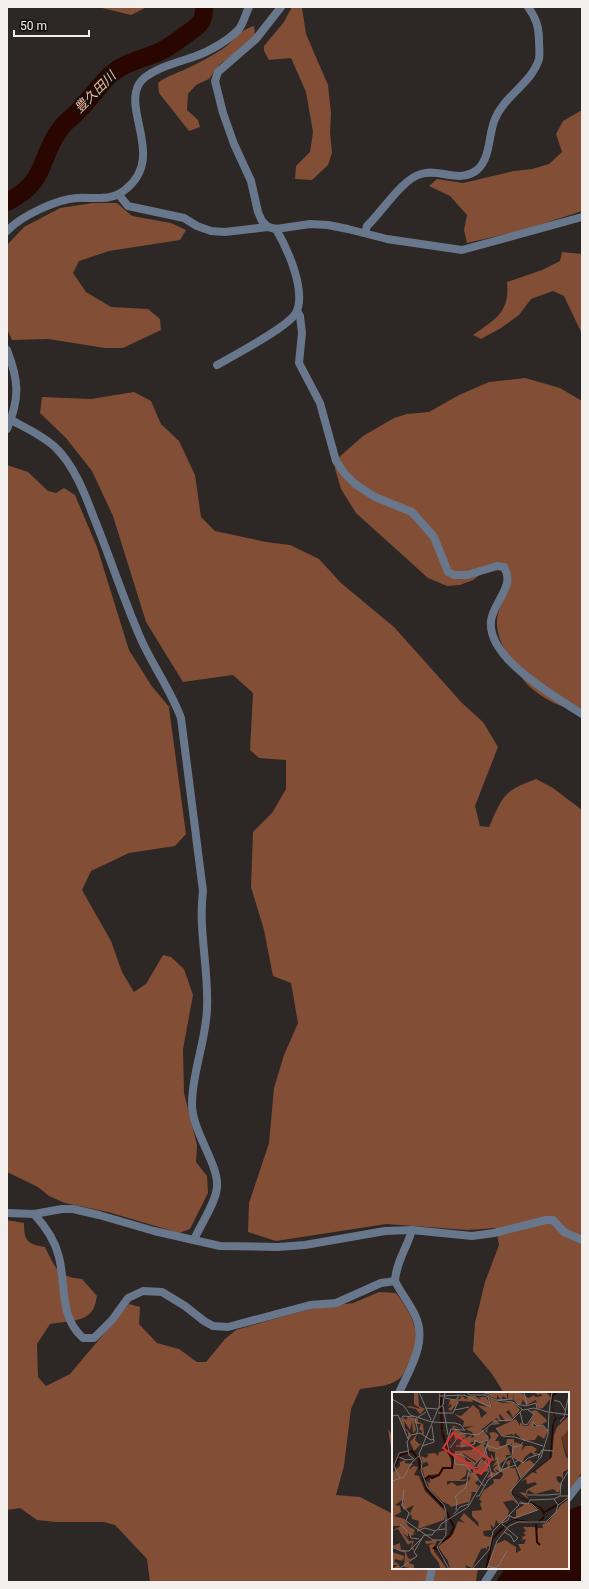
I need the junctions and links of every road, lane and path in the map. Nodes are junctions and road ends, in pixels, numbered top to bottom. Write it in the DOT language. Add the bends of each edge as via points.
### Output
graph roads {
  1 [pos="249,7"];
  2 [pos="281,7"];
  3 [pos="528,7"];
  4 [pos="119,195"];
  5 [pos="582,217"];
  6 [pos="272,228"];
  7 [pos="7,231"];
  8 [pos="365,233"];
  9 [pos="297,311"];
  10 [pos="7,350"];
  11 [pos="217,364"];
  12 [pos="11,420"];
  13 [pos="7,429"];
  14 [pos="582,714"];
  15 [pos="7,1213"];
  16 [pos="34,1214"];
  17 [pos="412,1230"];
  18 [pos="194,1240"];
  19 [pos="582,1240"];
  20 [pos="394,1281"];
  21 [pos="399,1392"];
  22 [pos="582,1480"];
  23 [pos="569,1497"];
  24 [pos="432,1569"];
  25 [pos="493,1569"];
  26 [pos="429,1582"];
  27 [pos="485,1582"];
  1 -- 4 [label="street" via="245,20 230,36 197,56 154,72 140,83 136,90 136,105 142,145 142,166 135,180"];
  2 -- 6 [label="street" via="256,40 218,72 215,81 230,131 251,181 258,212"];
  3 -- 8 [label="street" via="539,27 539,58 533,71 508,98 494,120 486,158 477,170 463,176 436,173 422,174 410,179 367,226"];
  4 -- 6 [label="street" via="128,206 184,218 211,231"];
  4 -- 7 [label="street" via="111,198 59,201"];
  5 -- 8 [label="street" via="462,250 387,239"];
  6 -- 8 [label="street" via="310,224 348,228"];
  6 -- 9 [label="street" via="294,265 298,289"];
  9 -- 11 [label="street" via="287,322"];
  9 -- 14 [label="street" via="302,333 299,363 320,403 336,461 345,474 374,497 412,512 434,537 448,572 454,575 467,575 497,566 504,567 508,574 507,584 491,622 497,644 528,679"];
  10 -- 12 [label="street" via="18,385"];
  12 -- 13 [label="street"];
  12 -- 18 [label="street" via="41,436 56,448 73,471 115,569 146,652 176,704 181,718 203,891 202,937 207,978 207,1010 202,1049 192,1085 192,1106 196,1128 216,1174 217,1188"];
  15 -- 16 [label="street"];
  16 -- 18 [label="street" via="62,1209 73,1210"];
  16 -- 20 [label="street" via="54,1243 61,1269 66,1310 74,1331 83,1338 94,1338 112,1320 128,1298 143,1291 162,1292 213,1326 228,1326 310,1305 336,1302 381,1283"];
  17 -- 18 [label="street" via="385,1231 278,1248 220,1246"];
  17 -- 19 [label="street" via="472,1236 553,1220 564,1232"];
  17 -- 20 [label="street" via="409,1243 398,1263"];
  20 -- 21 [label="street" via="415,1315 420,1333 418,1352"];
  22 -- 23 [label="street"];
  24 -- 26 [label="street"];
  25 -- 27 [label="street"];
}
